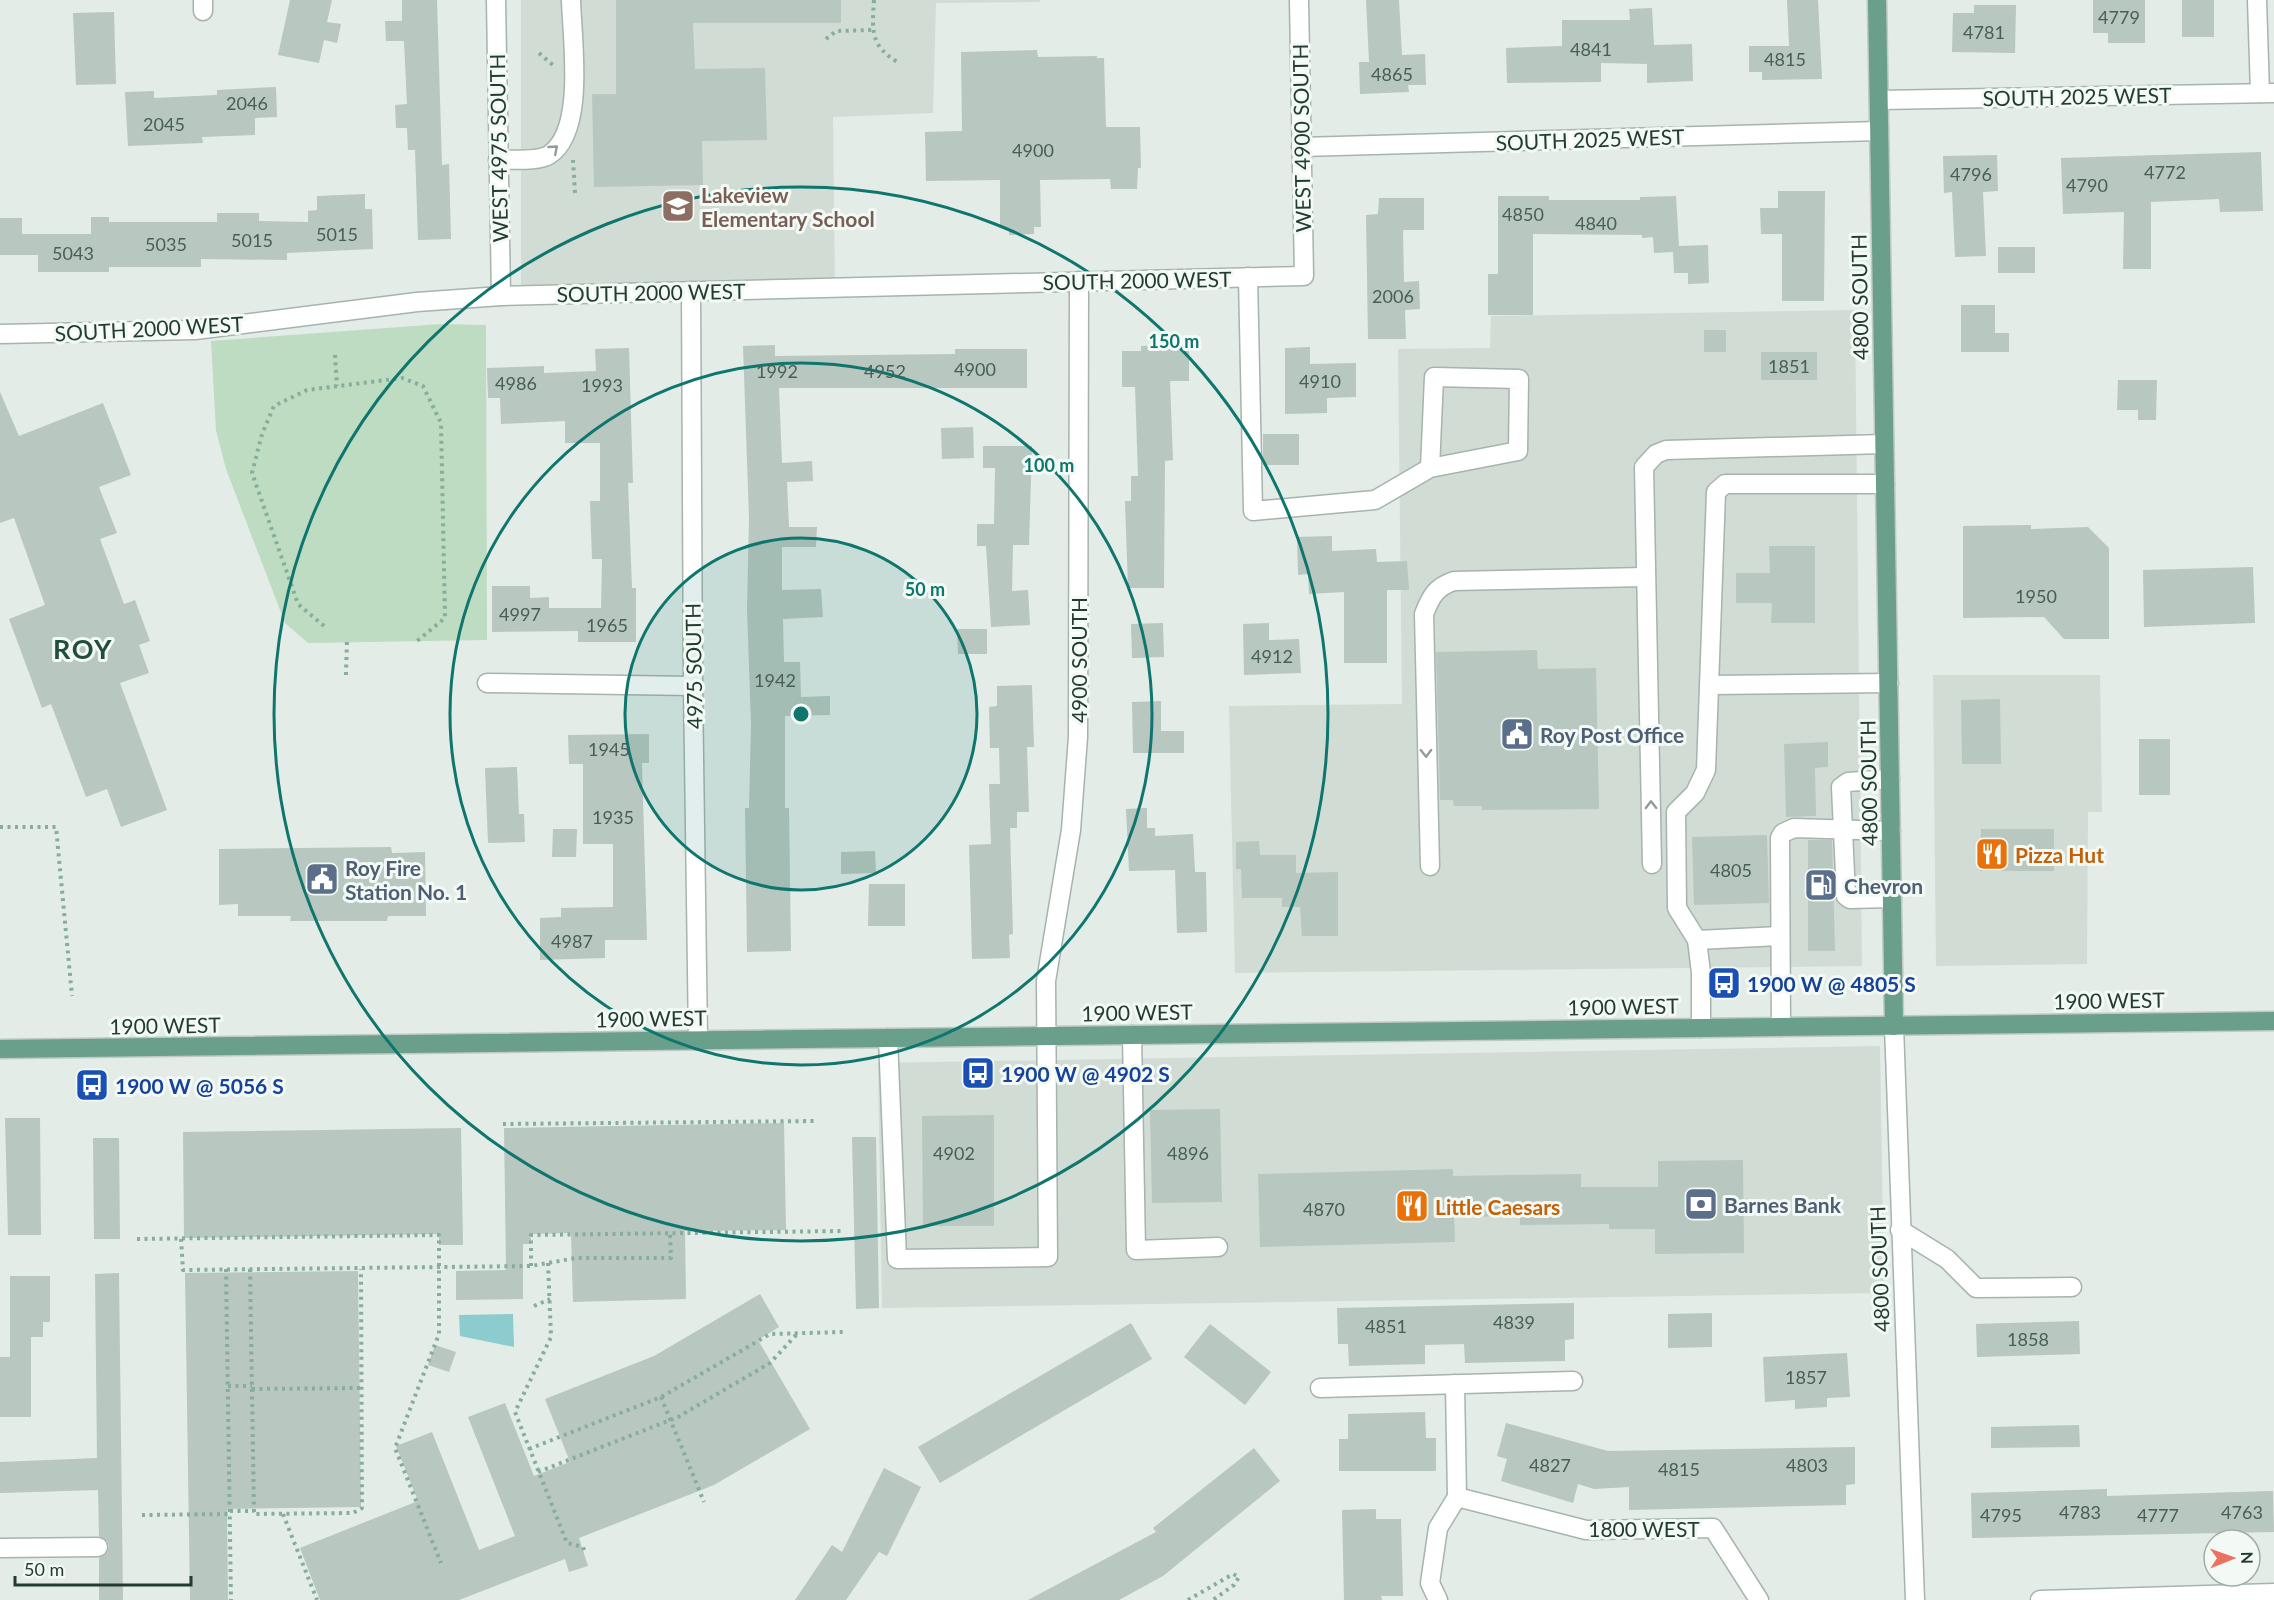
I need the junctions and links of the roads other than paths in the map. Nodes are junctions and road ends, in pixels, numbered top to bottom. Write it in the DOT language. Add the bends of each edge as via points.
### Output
graph roads {
  1 [pos="496,0"];
  2 [pos="572,0"];
  3 [pos="1299,0"];
  4 [pos="1877,0"];
  5 [pos="2257,0"];
  6 [pos="2267,93"];
  7 [pos="1880,100"];
  8 [pos="1879,131"];
  9 [pos="1302,147"];
  10 [pos="498,160"];
  11 [pos="1304,276"];
  12 [pos="1248,277"];
  13 [pos="1079,282"];
  14 [pos="691,291"];
  15 [pos="501,296"];
  16 [pos="0,334"];
  17 [pos="1884,444"];
  18 [pos="1430,468"];
  19 [pos="1885,484"];
  20 [pos="1646,577"];
  21 [pos="487,683"];
  22 [pos="1889,683"];
  23 [pos="1710,685"];
  24 [pos="693,686"];
  25 [pos="1890,779"];
  26 [pos="1843,830"];
  27 [pos="1891,831"];
  28 [pos="1652,864"];
  29 [pos="1430,866"];
  30 [pos="1892,898"];
  31 [pos="1780,936"];
  32 [pos="1697,940"];
  33 [pos="2274,1021"];
  34 [pos="1894,1026"];
  35 [pos="1781,1027"];
  36 [pos="1701,1028"];
  37 [pos="1132,1035"];
  38 [pos="1045,1036"];
  39 [pos="888,1038"];
  40 [pos="698,1040"];
  41 [pos="0,1049"];
  42 [pos="1900,1230"];
  43 [pos="1218,1247"];
  44 [pos="2073,1287"];
  45 [pos="1573,1381"];
  46 [pos="1455,1384"];
  47 [pos="1320,1388"];
  48 [pos="1457,1497"];
  49 [pos="98,1547"];
  50 [pos="0,1548"];
  51 [pos="2274,1593"];
  52 [pos="1438,1600"];
  53 [pos="1759,1600"];
  54 [pos="1916,1600"];
  55 [pos="2040,1600"];
  1 -- 10 [label="street, WEST 4975 SOUTH"];
  10 -- 2 [label="street, one-way" via="547,156 568,132 574,113"];
  3 -- 9 [label="street, WEST 4900 SOUTH"];
  4 -- 7 [label="main road, 4800 SOUTH"];
  5 -- 6 [label="street"];
  6 -- 7 [label="street, SOUTH 2025 WEST"];
  7 -- 8 [label="main road, 4800 SOUTH"];
  8 -- 9 [label="street, SOUTH 2025 WEST"];
  8 -- 17 [label="main road, 4800 SOUTH"];
  9 -- 11 [label="street, WEST 4900 SOUTH"];
  10 -- 15 [label="street, WEST 4975 SOUTH"];
  11 -- 12 [label="street, SOUTH 2000 WEST"];
  12 -- 13 [label="street, SOUTH 2000 WEST"];
  12 -- 18 [label="street" via="1253,511 1375,501"];
  13 -- 14 [label="street, SOUTH 2000 WEST"];
  13 -- 38 [label="street, 4900 SOUTH" via="1078,737 1071,830 1046,981"];
  14 -- 15 [label="street, SOUTH 2000 WEST"];
  14 -- 24 [label="street, 4975 SOUTH"];
  15 -- 16 [label="street, SOUTH 2000 WEST" via="417,302 195,330"];
  17 -- 19 [label="main road, 4800 SOUTH"];
  17 -- 20 [label="street" via="1666,450 1656,454 1644,467 1642,484"];
  18 -- 18 [label="street" via="1434,377 1520,379 1518,451"];
  19 -- 22 [label="main road, 4800 SOUTH"];
  19 -- 23 [label="street" via="1720,486 1716,501"];
  28 -- 20 [label="street, one-way"];
  20 -- 29 [label="street, one-way" via="1454,581 1441,585 1431,596 1424,614"];
  21 -- 24 [label="street"];
  22 -- 23 [label="street"];
  22 -- 25 [label="main road, 4800 SOUTH"];
  23 -- 32 [label="street" via="1706,770 1695,793 1676,812 1677,908"];
  24 -- 40 [label="street, 4975 SOUTH"];
  25 -- 26 [label="street" via="1845,783 1841,787"];
  25 -- 27 [label="main road, 4800 SOUTH"];
  26 -- 27 [label="street"];
  26 -- 30 [label="street" via="1846,896"];
  26 -- 31 [label="street" via="1794,828 1780,838"];
  27 -- 30 [label="main road, 4800 SOUTH"];
  30 -- 34 [label="main road, 4800 SOUTH"];
  31 -- 32 [label="street"];
  31 -- 35 [label="street"];
  32 -- 36 [label="street"];
  33 -- 34 [label="main road, 1900 WEST"];
  34 -- 35 [label="main road, 1900 WEST"];
  34 -- 42 [label="street, 4800 SOUTH"];
  35 -- 36 [label="main road, 1900 WEST"];
  36 -- 37 [label="main road, 1900 WEST"];
  37 -- 38 [label="main road, 1900 WEST"];
  37 -- 43 [label="street" via="1136,1250"];
  38 -- 39 [label="main road, 1900 WEST"];
  38 -- 39 [label="street, 4900 SOUTH" via="1048,1257 897,1259"];
  39 -- 40 [label="main road, 1900 WEST"];
  40 -- 41 [label="main road, 1900 WEST"];
  42 -- 44 [label="street" via="1947,1258 1976,1288"];
  42 -- 54 [label="street, 4800 SOUTH"];
  45 -- 46 [label="street"];
  46 -- 47 [label="street"];
  46 -- 48 [label="street"];
  48 -- 52 [label="street" via="1438,1528 1430,1583"];
  48 -- 53 [label="street, 1800 WEST" via="1586,1530 1713,1528"];
  49 -- 50 [label="street"];
  51 -- 55 [label="street"];
}
